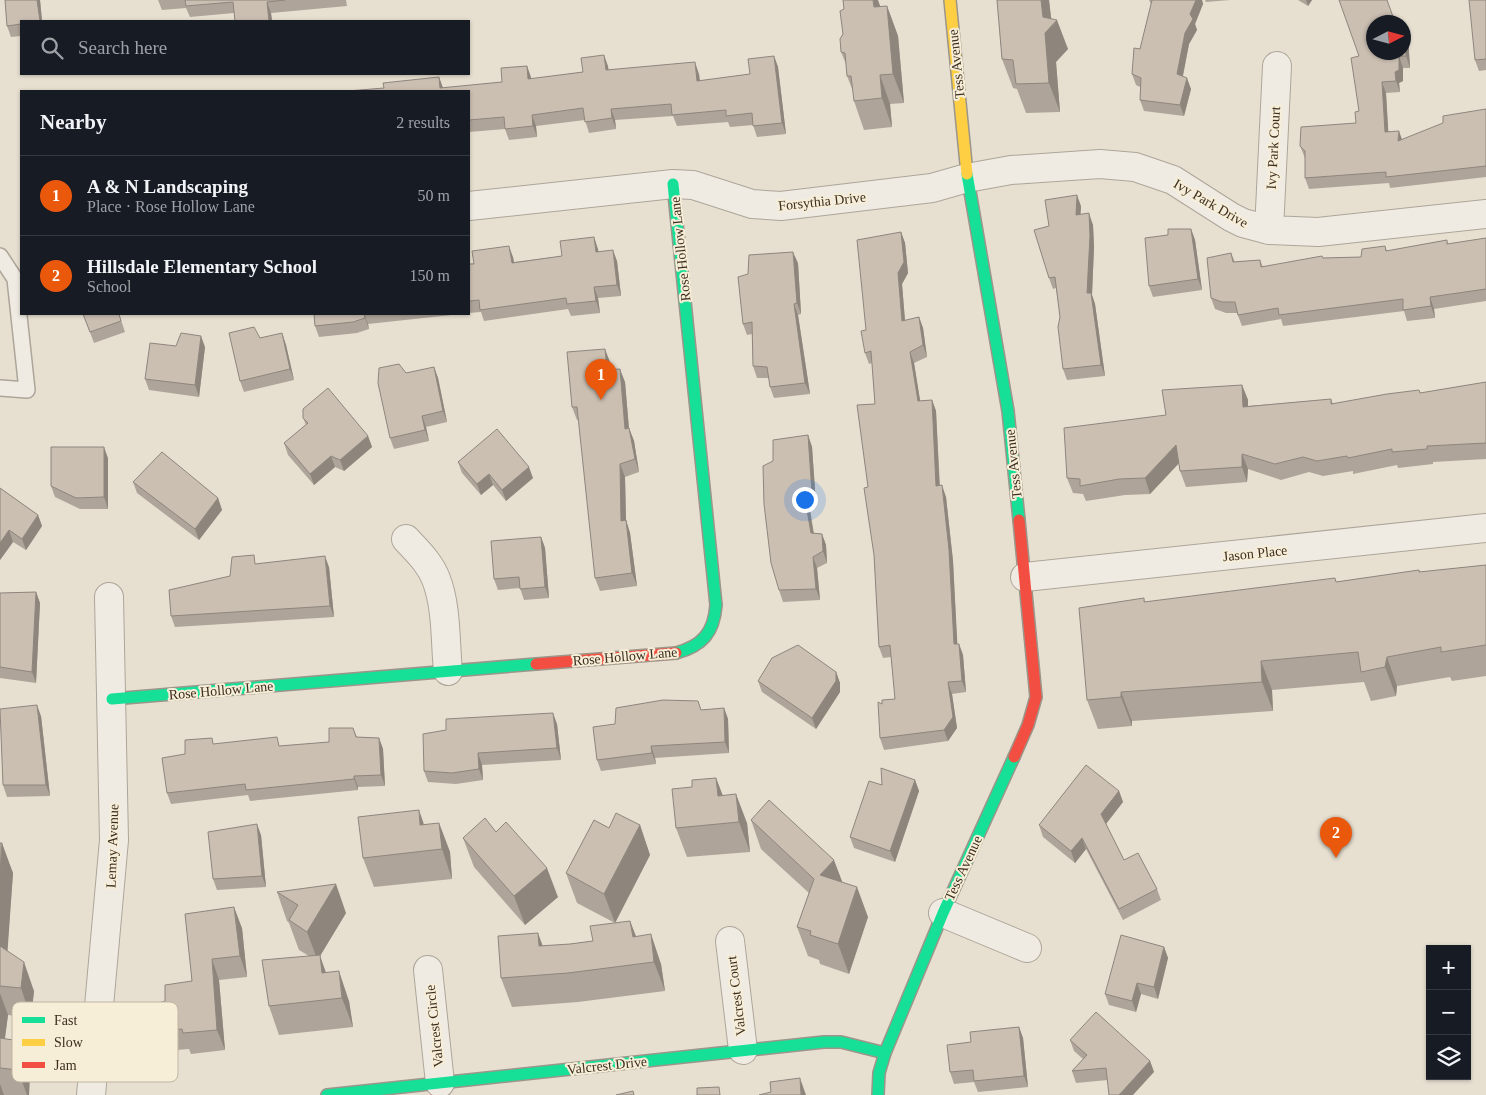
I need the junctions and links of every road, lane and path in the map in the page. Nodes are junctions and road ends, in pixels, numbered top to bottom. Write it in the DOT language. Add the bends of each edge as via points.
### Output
graph roads {
  1 [pos="950,0"];
  2 [pos="1276,66"];
  3 [pos="968,178"];
  4 [pos="673,184"];
  5 [pos="470,206"];
  6 [pos="1486,214"];
  7 [pos="1269,230"];
  8 [pos="0,256"];
  9 [pos="0,388"];
  10 [pos="1486,528"];
  11 [pos="406,538"];
  12 [pos="1025,577"];
  13 [pos="109,597"];
  14 [pos="448,671"];
  15 [pos="112,699"];
  16 [pos="943,913"];
  17 [pos="730,941"];
  18 [pos="1028,948"];
  19 [pos="428,970"];
  20 [pos="99,1002"];
  21 [pos="743,1050"];
  22 [pos="885,1053"];
  23 [pos="92,1082"];
  24 [pos="440,1083"];
  25 [pos="91,1095"];
  26 [pos="327,1095"];
  27 [pos="878,1095"];
  1 -- 3 [label="street, Tess Avenue"];
  2 -- 7 [label="street, Ivy Park Court"];
  3 -- 4 [label="street, Forsythia Drive" via="932,188 768,206 694,185"];
  3 -- 7 [label="street, Ivy Park Drive" via="1011,170 1091,164 1135,167 1173,180 1243,223"];
  3 -- 12 [label="street, Tess Avenue" via="1007,402"];
  4 -- 5 [label="street, Forsythia Drive"];
  4 -- 14 [label="street, Rose Hollow Lane" via="716,593 715,625 696,648 685,651"];
  6 -- 7 [label="street, Ivy Park Drive" via="1318,232"];
  8 -- 9 [label="lane" via="15,279 27,390"];
  10 -- 12 [label="street, Jason Place"];
  11 -- 14 [label="street" via="436,578 441,595"];
  12 -- 16 [label="street, Tess Avenue" via="1036,682 1033,712"];
  13 -- 15 [label="street, Lemay Avenue"];
  14 -- 15 [label="street, Rose Hollow Lane"];
  15 -- 20 [label="street, Lemay Avenue" via="114,840"];
  16 -- 18 [label="street, Tess Avenue"];
  16 -- 22 [label="street, Tess Avenue"];
  17 -- 21 [label="street, Valcrest Court"];
  19 -- 24 [label="street, Valcrest Circle"];
  21 -- 22 [label="street, Valcrest Drive" via="833,1042"];
  21 -- 24 [label="street, Valcrest Drive"];
  22 -- 27 [label="street, Tess Avenue" via="879,1072"];
  23 -- 25 [label="street, Lemay Avenue"];
  24 -- 26 [label="street, Valcrest Drive"];
}
